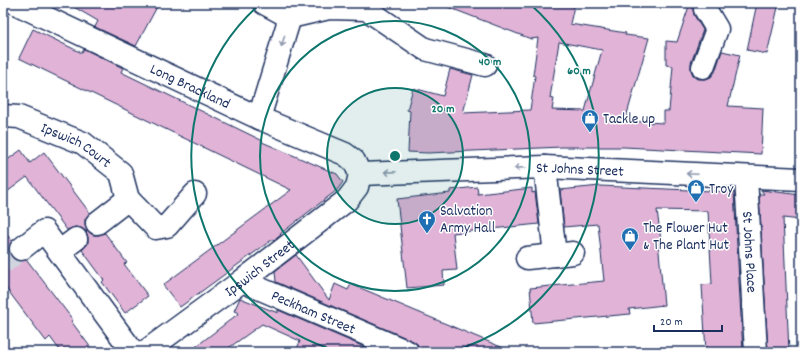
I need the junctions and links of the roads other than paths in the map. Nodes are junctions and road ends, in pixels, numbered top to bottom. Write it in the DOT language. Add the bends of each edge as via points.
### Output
graph roads {
  1 [pos="15,3"];
  2 [pos="264,3"];
  3 [pos="707,3"];
  4 [pos="368,6"];
  5 [pos="288,10"];
  6 [pos="485,65"];
  7 [pos="703,67"];
  8 [pos="3,116"];
  9 [pos="259,118"];
  10 [pos="545,167"];
  11 [pos="360,174"];
  12 [pos="746,177"];
  13 [pos="801,179"];
  14 [pos="195,194"];
  15 [pos="128,199"];
  16 [pos="97,223"];
  17 [pos="21,250"];
  18 [pos="527,258"];
  19 [pos="242,281"];
  20 [pos="133,352"];
  21 [pos="145,352"];
  22 [pos="408,352"];
  23 [pos="756,352"];
  1 -- 9 [label="street, Long Brackland"];
  2 -- 5 [label="street"];
  3 -- 7 [label="street" via="705,9 717,29"];
  4 -- 5 [label="street"];
  4 -- 6 [label="street" via="425,49"];
  5 -- 9 [label="street, one-way"];
  8 -- 15 [label="street, Ipswich Court" via="19,117 83,142 121,173"];
  9 -- 11 [label="street, Long Brackland" via="345,154 354,161"];
  10 -- 11 [label="street, St Johns Street, one-way"];
  12 -- 10 [label="street, St Johns Street, one-way"];
  10 -- 18 [label="street" via="564,254"];
  11 -- 19 [label="street, Ipswich Street" via="357,187 347,200"];
  12 -- 13 [label="street, St Johns Street"];
  12 -- 23 [label="street, St Johns Place"];
  14 -- 15 [label="street, Ipswich Court" via="167,226 156,228"];
  15 -- 16 [label="street"];
  17 -- 20 [label="street" via="44,231 68,245"];
  19 -- 21 [label="street, Ipswich Street"];
  19 -- 22 [label="street, Peckham Street"];
}
